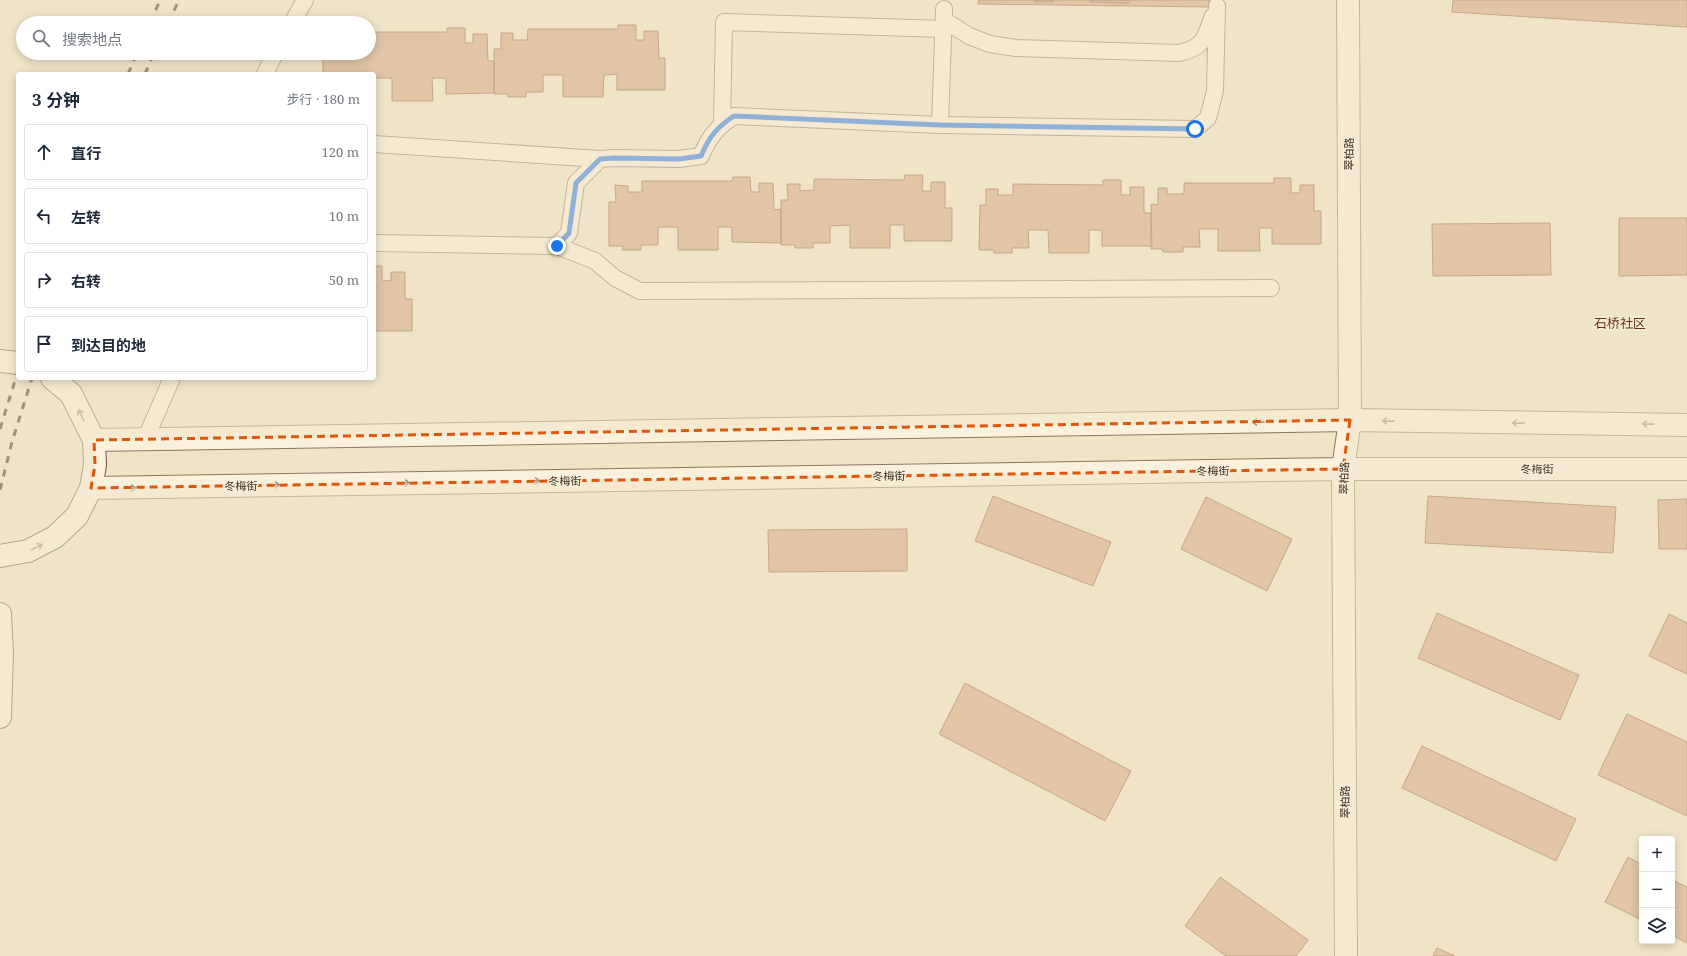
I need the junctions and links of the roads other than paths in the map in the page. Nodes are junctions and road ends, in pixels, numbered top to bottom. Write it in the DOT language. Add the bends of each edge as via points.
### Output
graph roads {
  1 [pos="305,0"];
  2 [pos="1348,0"];
  3 [pos="1217,3"];
  4 [pos="944,5"];
  5 [pos="296,16"];
  6 [pos="944,29"];
  7 [pos="272,60"];
  8 [pos="266,72"];
  9 [pos="722,124"];
  10 [pos="940,125"];
  11 [pos="376,144"];
  12 [pos="600,159"];
  13 [pos="376,244"];
  14 [pos="557,246"];
  15 [pos="1271,288"];
  16 [pos="0,361"];
  17 [pos="16,363"];
  18 [pos="54,380"];
  19 [pos="171,380"];
  20 [pos="1350,420"];
  21 [pos="1687,425"];
  22 [pos="94,440"];
  23 [pos="145,440"];
  24 [pos="1343,468"];
  25 [pos="1687,469"];
  26 [pos="91,488"];
  27 [pos="0,556"];
  28 [pos="0,614"];
  29 [pos="0,717"];
  30 [pos="1346,956"];
  1 -- 5 [label="lane"];
  2 -- 20 [label="street, 翠柏路"];
  3 -- 4 [label="lane" via="1202,42 1194,50 1179,53 1016,48 990,44 969,36 944,20"];
  3 -- 10 [label="lane" via="1215,91 1208,118 1195,129"];
  4 -- 6 [label="lane"];
  6 -- 9 [label="lane" via="724,22"];
  6 -- 10 [label="lane"];
  7 -- 8 [label="lane"];
  9 -- 10 [label="lane" via="734,116"];
  9 -- 12 [label="lane" via="708,140 701,156 679,159"];
  11 -- 12 [label="lane"];
  12 -- 14 [label="lane" via="576,183 569,233"];
  13 -- 14 [label="lane"];
  14 -- 15 [label="lane" via="595,261 614,278 640,291"];
  16 -- 17 [label="street"];
  22 -- 18 [label="street, one-way" via="71,394"];
  19 -- 23 [label="lane"];
  21 -- 20 [label="street, one-way"];
  20 -- 23 [label="street, one-way"];
  20 -- 24 [label="street, 翠柏路"];
  22 -- 23 [label="street"];
  22 -- 26 [label="street" via="95,465"];
  24 -- 25 [label="street, 冬梅街"];
  26 -- 24 [label="street, 冬梅街, one-way"];
  24 -- 30 [label="street, 翠柏路"];
  27 -- 26 [label="street, one-way" via="28,552 55,537 77,516"];
  28 -- 29 [label="street"];
}
